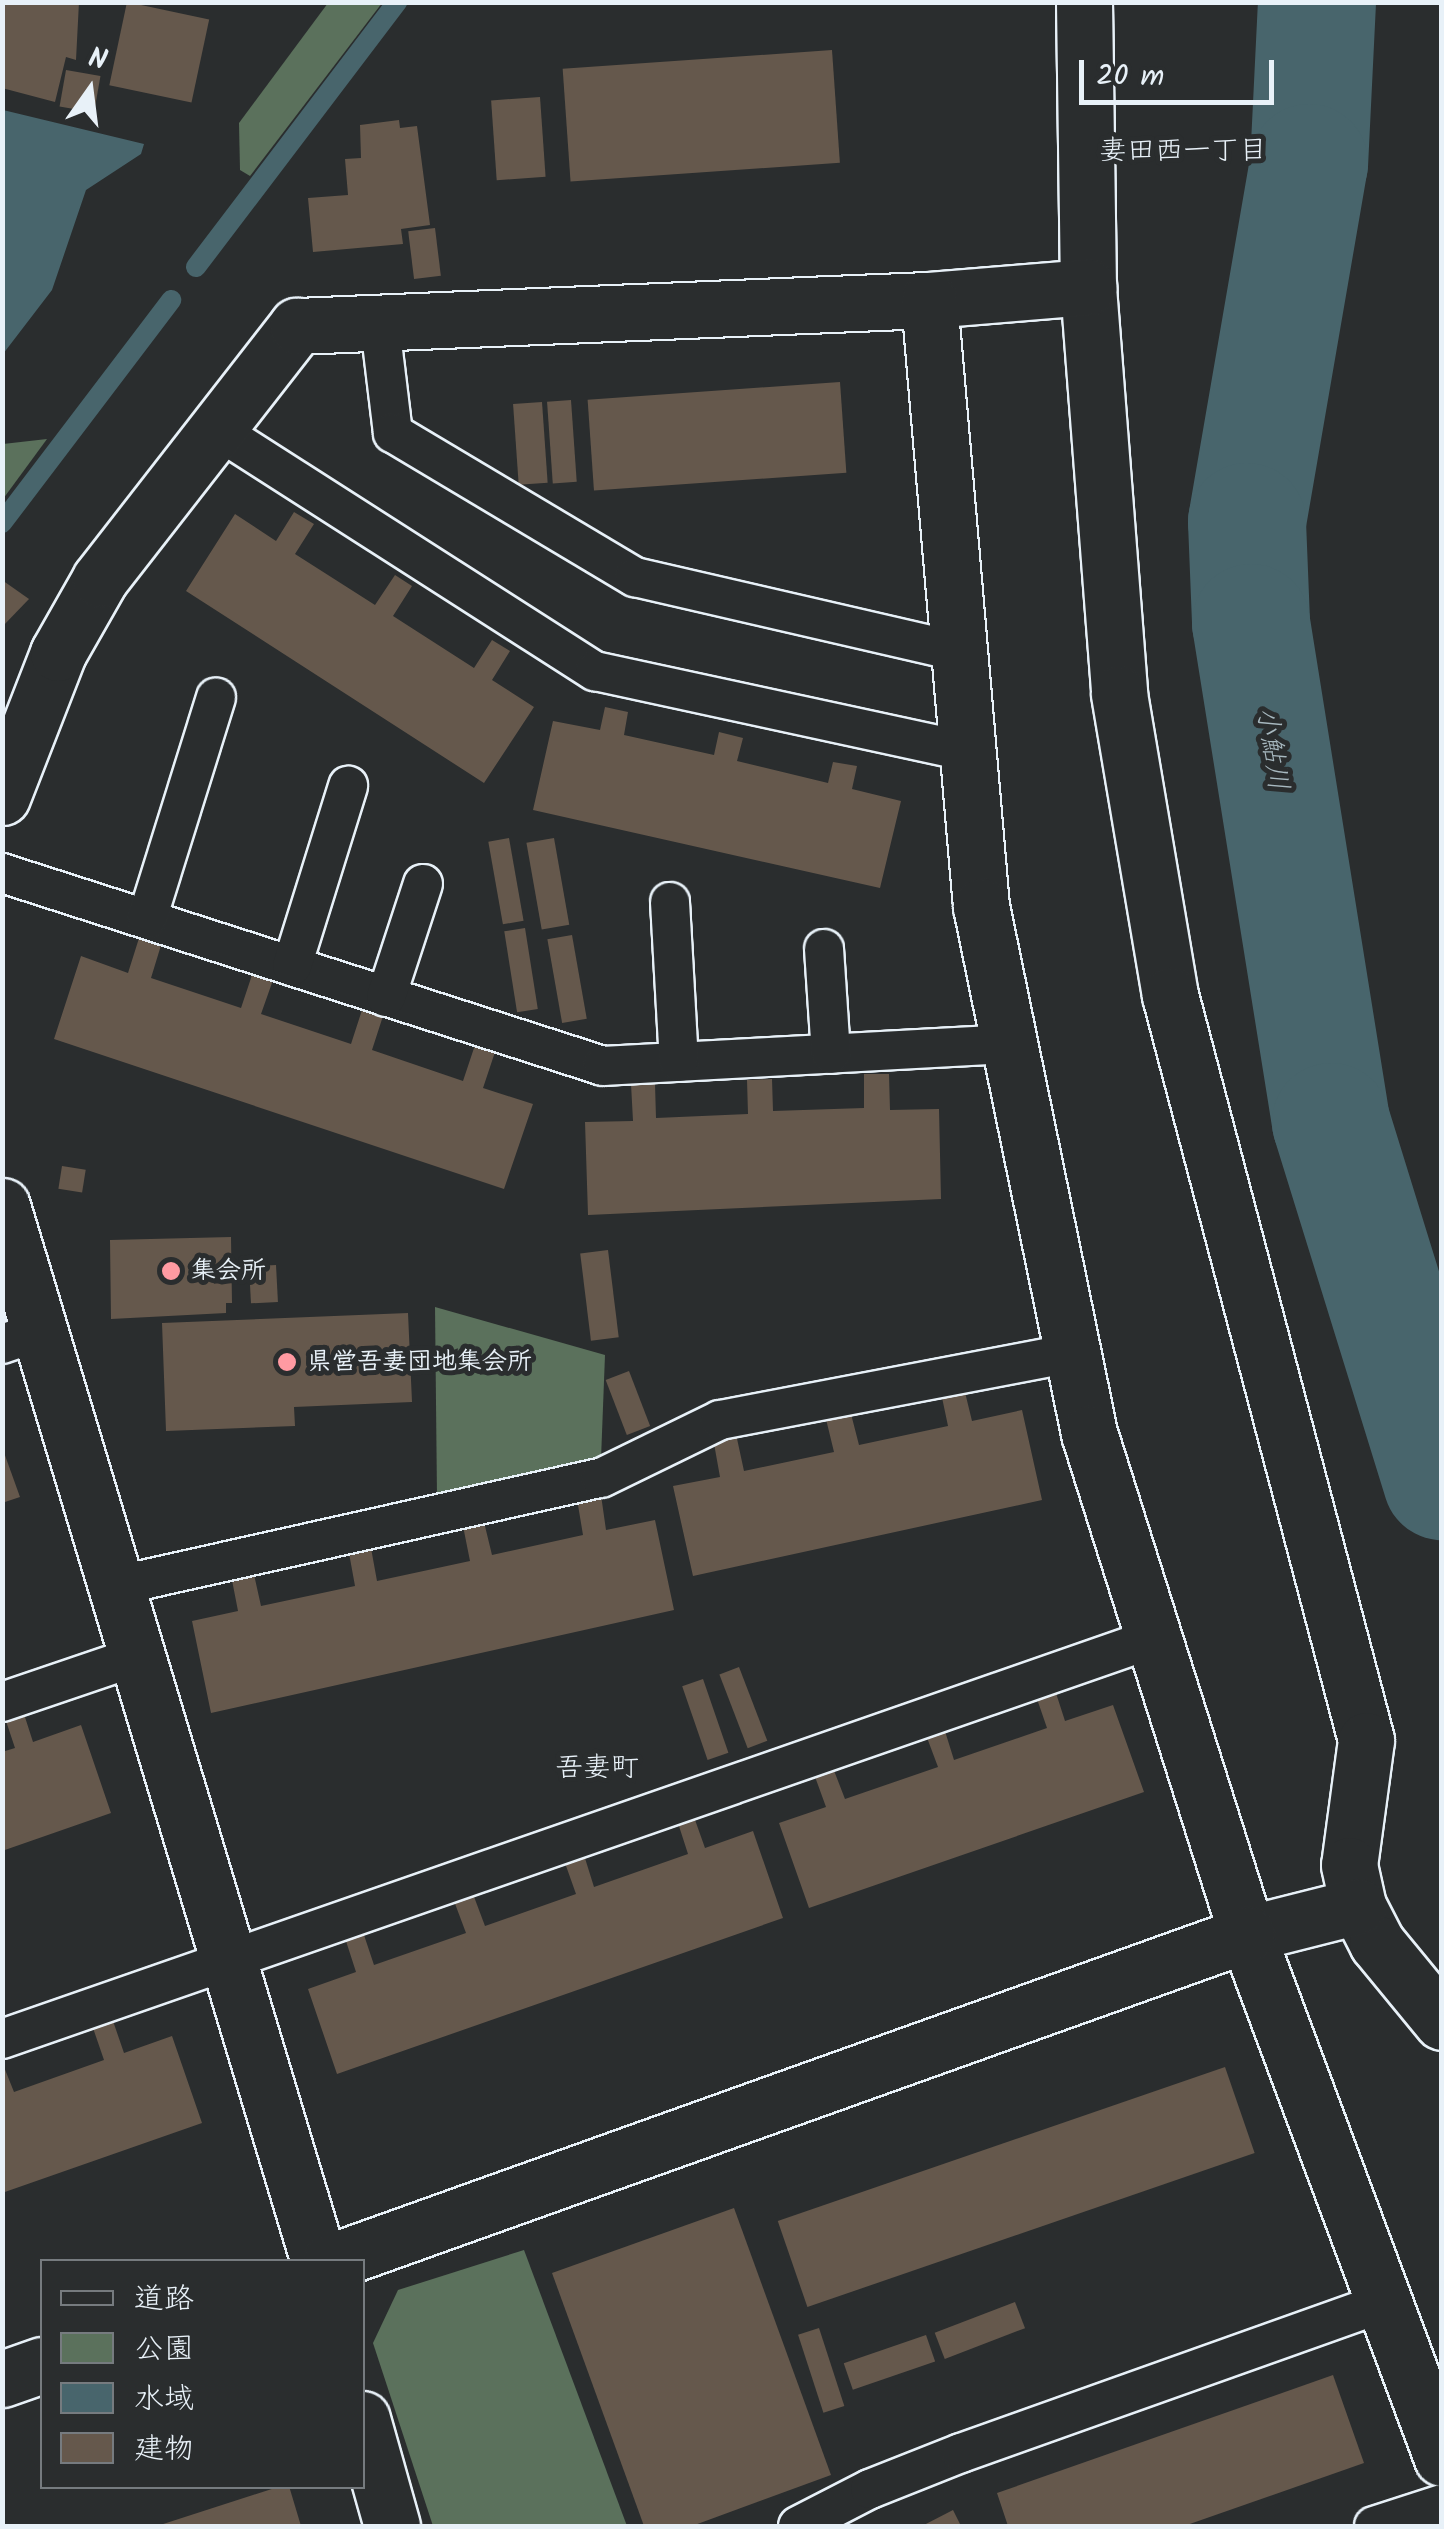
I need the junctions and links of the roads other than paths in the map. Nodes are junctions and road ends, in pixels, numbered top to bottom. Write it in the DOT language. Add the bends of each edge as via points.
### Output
graph roads {
  1 [pos="1084,2"];
  2 [pos="1088,286"];
  3 [pos="928,300"];
  4 [pos="380,326"];
  5 [pos="216,429"];
  6 [pos="955,651"];
  7 [pos="216,698"];
  8 [pos="964,750"];
  9 [pos="348,786"];
  10 [pos="2,797"];
  11 [pos="2,873"];
  12 [pos="423,884"];
  13 [pos="670,902"];
  14 [pos="147,919"];
  15 [pos="824,950"];
  16 [pos="292,966"];
  17 [pos="386,997"];
  18 [pos="1006,1044"];
  19 [pos="831,1054"];
  20 [pos="679,1062"];
  21 [pos="2,1206"];
  22 [pos="19,1338"];
  23 [pos="1071,1353"];
  24 [pos="116,1586"];
  25 [pos="1154,1638"];
  26 [pos="137,1656"];
  27 [pos="2,1702"];
  28 [pos="1358,1906"];
  29 [pos="1247,1934"];
  30 [pos="228,1960"];
  31 [pos="1442,2022"];
  32 [pos="2,2039"];
  33 [pos="317,2259"];
  34 [pos="338,2259"];
  35 [pos="1382,2303"];
  36 [pos="40,2365"];
  37 [pos="2,2379"];
  38 [pos="365,2430"];
  39 [pos="1442,2458"];
  40 [pos="1442,2504"];
  41 [pos="392,2526"];
  42 [pos="798,2526"];
  43 [pos="1374,2526"];
  1 -- 2 [label="street"];
  2 -- 3 [label="street"];
  2 -- 28 [label="street" via="1119,694 1170,996 1366,1740 1349,1865"];
  3 -- 4 [label="street"];
  3 -- 6 [label="street"];
  4 -- 5 [label="street" via="298,326"];
  4 -- 6 [label="lane" via="392,433 634,577"];
  5 -- 8 [label="lane" via="595,671"];
  5 -- 10 [label="street" via="100,579 58,653"];
  6 -- 8 [label="street"];
  7 -- 14 [label="lane"];
  8 -- 18 [label="street" via="980,906"];
  9 -- 16 [label="lane"];
  11 -- 14 [label="lane"];
  12 -- 17 [label="lane"];
  13 -- 20 [label="lane"];
  14 -- 16 [label="lane"];
  15 -- 19 [label="lane"];
  16 -- 17 [label="lane"];
  17 -- 20 [label="lane" via="603,1066"];
  18 -- 19 [label="lane"];
  18 -- 23 [label="street"];
  19 -- 20 [label="lane"];
  21 -- 22 [label="street"];
  22 -- 24 [label="street"];
  23 -- 24 [label="lane" via="720,1420 601,1478"];
  23 -- 25 [label="street" via="1089,1433"];
  24 -- 26 [label="street"];
  25 -- 29 [label="street"];
  25 -- 30 [label="lane"];
  26 -- 27 [label="lane"];
  26 -- 30 [label="street"];
  28 -- 29 [label="street"];
  28 -- 31 [label="street" via="1377,1943"];
  29 -- 34 [label="street"];
  29 -- 35 [label="street"];
  30 -- 32 [label="lane"];
  30 -- 33 [label="street"];
  35 -- 39 [label="street"];
  35 -- 42 [label="lane" via="962,2453"];
  36 -- 37 [label="street"];
  38 -- 41 [label="street"];
  40 -- 43 [label="lane"];
}
